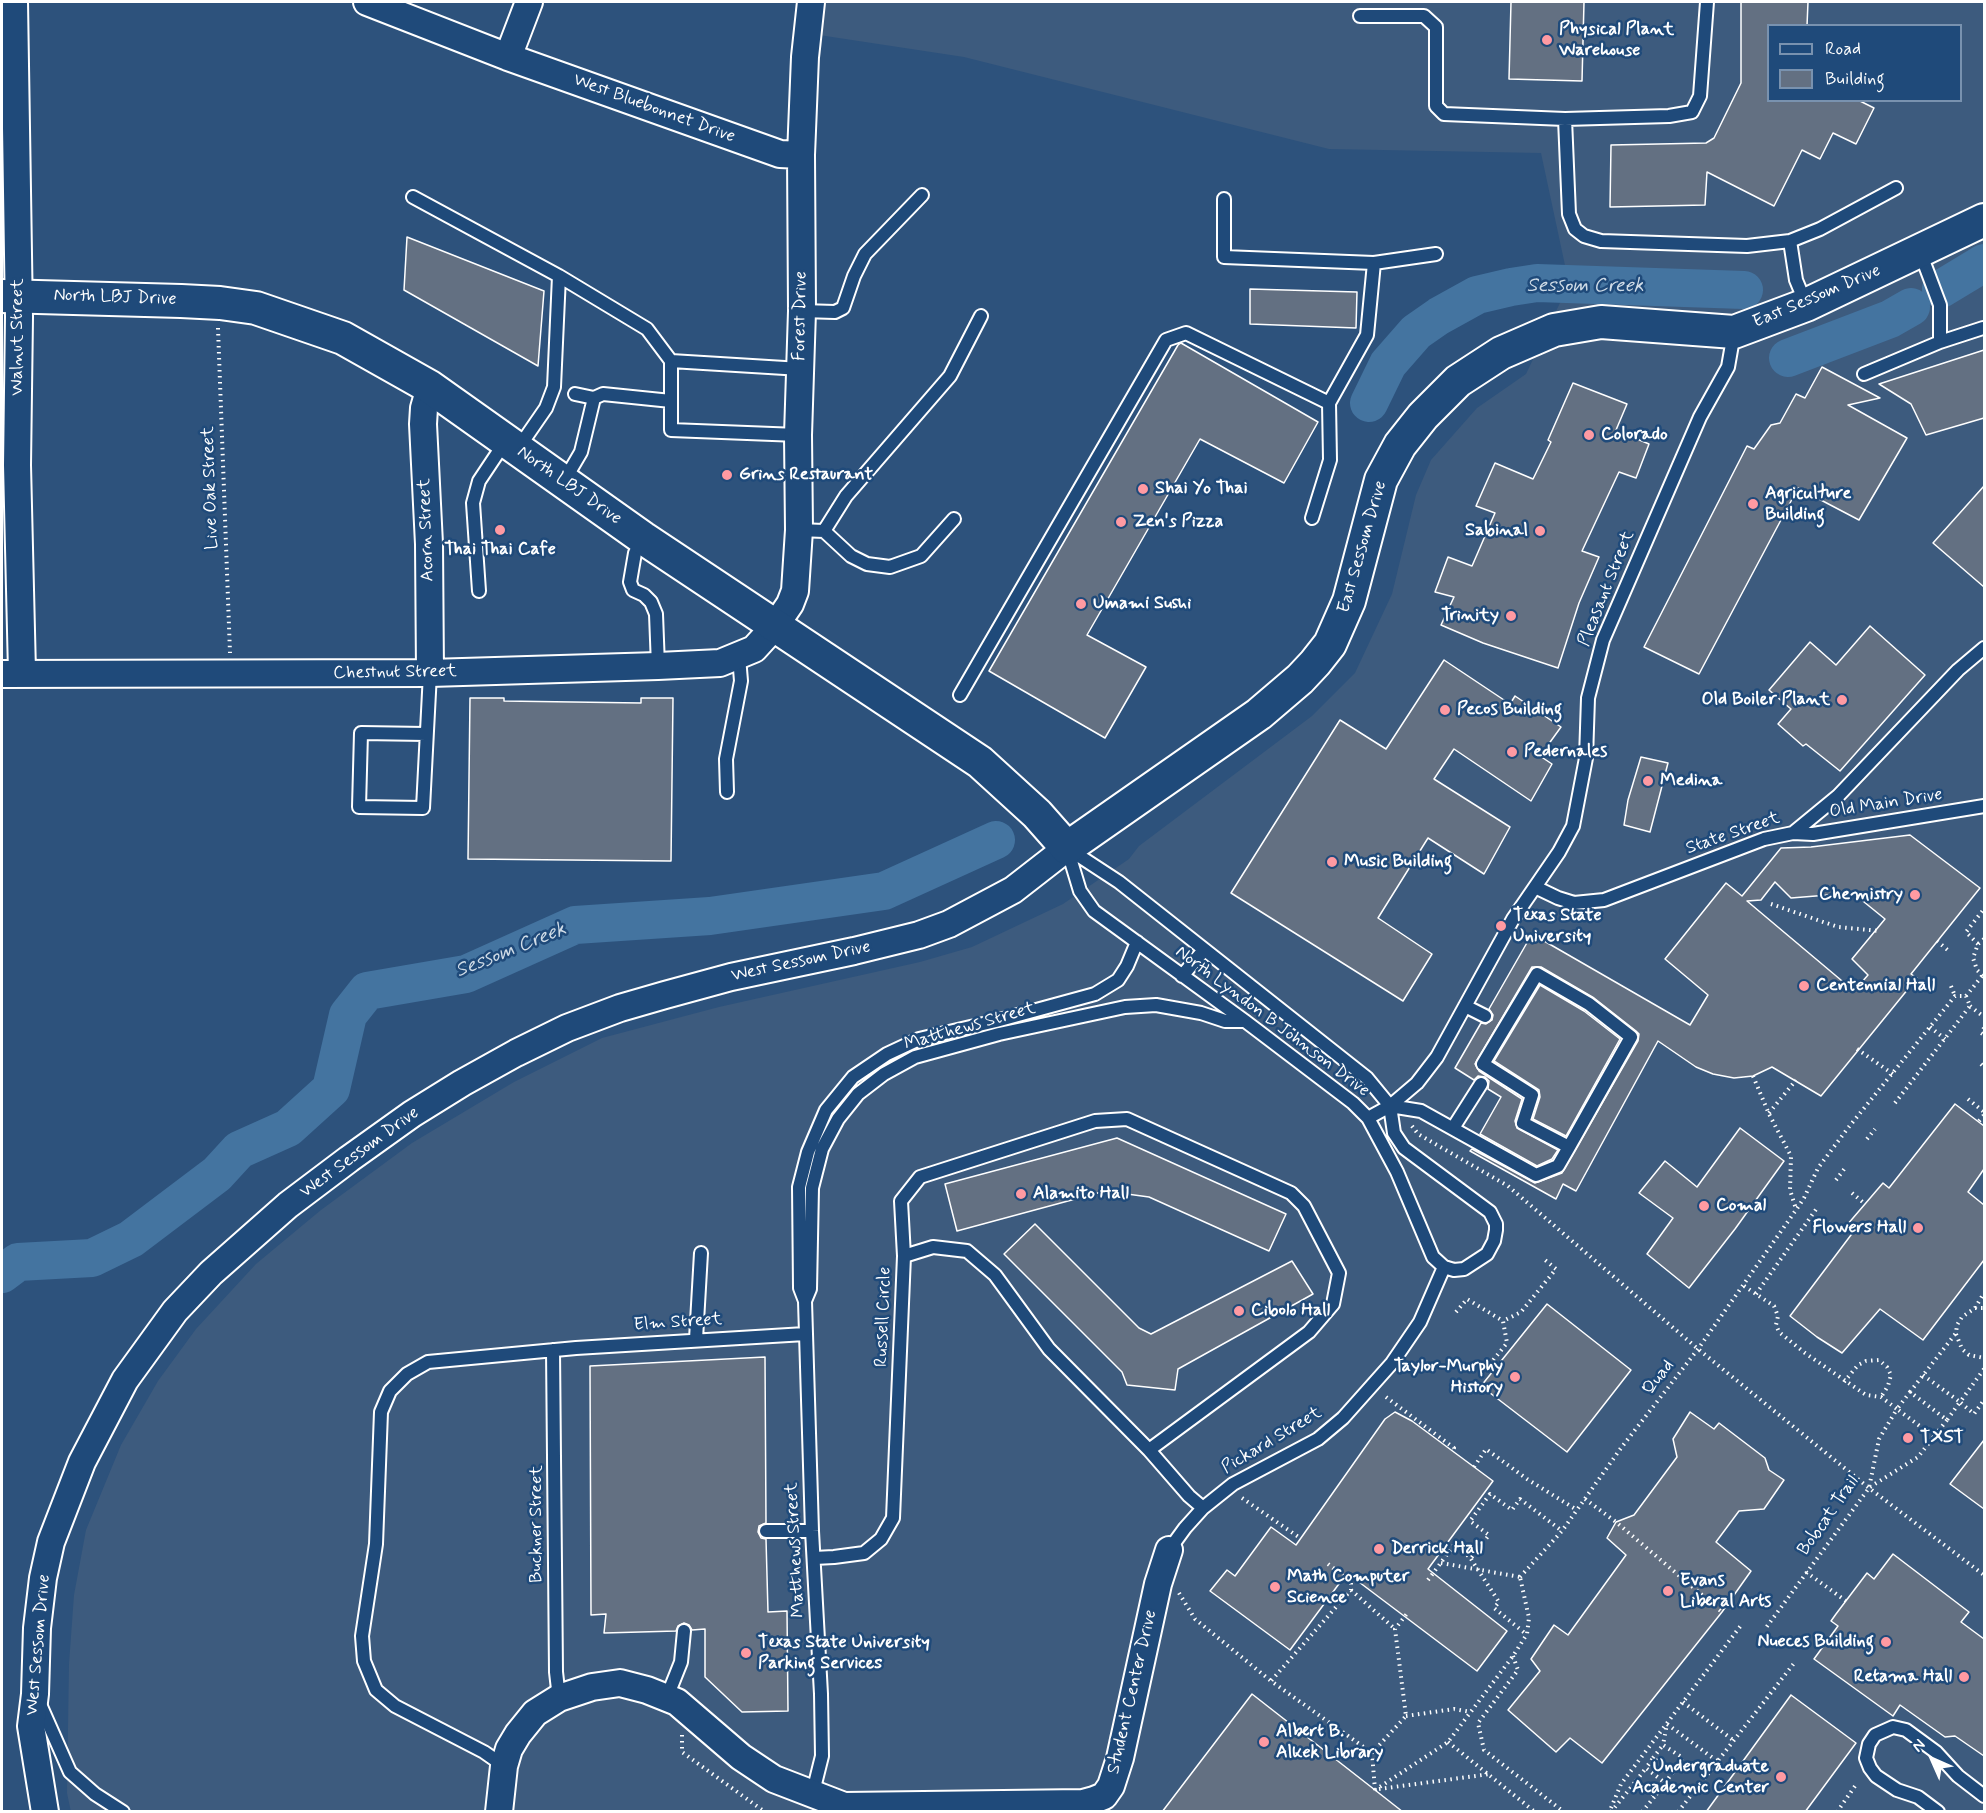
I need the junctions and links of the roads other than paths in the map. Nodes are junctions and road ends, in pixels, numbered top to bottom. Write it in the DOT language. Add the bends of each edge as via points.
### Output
graph roads {
  1 [pos="14,2"];
  2 [pos="367,2"];
  3 [pos="529,2"];
  4 [pos="811,2"];
  5 [pos="1707,2"];
  6 [pos="1360,16"];
  7 [pos="8,32"];
  8 [pos="508,57"];
  9 [pos="1565,119"];
  10 [pos="801,155"];
  11 [pos="1896,188"];
  12 [pos="922,195"];
  13 [pos="413,197"];
  14 [pos="1224,199"];
  15 [pos="1984,220"];
  16 [pos="1790,241"];
  17 [pos="1919,251"];
  18 [pos="1436,254"];
  19 [pos="1374,263"];
  20 [pos="559,276"];
  21 [pos="10,295"];
  22 [pos="1806,305"];
  23 [pos="802,311"];
  24 [pos="981,316"];
  25 [pos="1983,328"];
  26 [pos="1734,332"];
  27 [pos="1940,342"];
  28 [pos="671,361"];
  29 [pos="801,369"];
  30 [pos="1864,374"];
  31 [pos="429,387"];
  32 [pos="575,394"];
  33 [pos="594,398"];
  34 [pos="671,401"];
  35 [pos="1329,403"];
  36 [pos="798,435"];
  37 [pos="511,446"];
  38 [pos="10,465"];
  39 [pos="564,481"];
  40 [pos="1312,518"];
  41 [pos="954,519"];
  42 [pos="811,531"];
  43 [pos="643,538"];
  44 [pos="479,591"];
  45 [pos="775,626"];
  46 [pos="1984,648"];
  47 [pos="739,657"];
  48 [pos="658,666"];
  49 [pos="12,673"];
  50 [pos="430,673"];
  51 [pos="960,695"];
  52 [pos="426,734"];
  53 [pos="727,792"];
  54 [pos="1984,807"];
  55 [pos="1793,833"];
  56 [pos="1067,848"];
  57 [pos="1535,887"];
  58 [pos="1137,942"];
  59 [pos="1204,950"];
  60 [pos="1182,976"];
  61 [pos="1465,1005"];
  62 [pos="1485,1016"];
  63 [pos="1245,1021"];
  64 [pos="1481,1084"];
  65 [pos="1390,1106"];
  66 [pos="1368,1118"];
  67 [pos="1453,1128"];
  68 [pos="1569,1148"];
  69 [pos="701,1253"];
  70 [pos="904,1256"];
  71 [pos="1444,1267"];
  72 [pos="805,1301"];
  73 [pos="805,1334"];
  74 [pos="696,1339"];
  75 [pos="554,1350"];
  76 [pos="1149,1450"];
  77 [pos="1203,1508"];
  78 [pos="812,1531"];
  79 [pos="766,1532"];
  80 [pos="1169,1550"];
  81 [pos="814,1558"];
  82 [pos="684,1631"];
  83 [pos="35,1694"];
  84 [pos="667,1697"];
  85 [pos="559,1698"];
  86 [pos="504,1766"];
  87 [pos="812,1796"];
  88 [pos="1984,1796"];
  89 [pos="45,1812"];
  90 [pos="123,1812"];
  91 [pos="499,1812"];
  92 [pos="1938,1812"];
  1 -- 7 [label="street, Walnut Street"];
  2 -- 8 [label="street, West Bluebonnet Drive"];
  3 -- 8 [label="street"];
  4 -- 10 [label="street, Forest Drive"];
  5 -- 9 [label="lane" via="1700,96 1692,112"];
  6 -- 9 [label="lane" via="1424,16 1436,27 1436,106 1444,114"];
  7 -- 21 [label="street, Walnut Street"];
  8 -- 10 [label="street, West Bluebonnet Drive" via="780,154"];
  9 -- 16 [label="lane" via="1569,214 1575,229 1584,236 1601,241 1747,246"];
  10 -- 23 [label="street, Forest Drive"];
  11 -- 16 [label="lane"];
  12 -- 23 [label="lane" via="865,254 843,308 835,312"];
  13 -- 20 [label="lane"];
  14 -- 19 [label="lane" via="1224,257"];
  15 -- 17 [label="street, East Sessom Drive"];
  16 -- 22 [label="lane" via="1796,280"];
  17 -- 22 [label="street, East Sessom Drive"];
  17 -- 27 [label="lane" via="1940,305"];
  18 -- 19 [label="lane"];
  19 -- 35 [label="lane" via="1367,335"];
  20 -- 28 [label="lane" via="647,329"];
  20 -- 37 [label="lane" via="554,387 546,408"];
  21 -- 31 [label="street, North LBJ Drive" via="220,303 256,308 343,338"];
  21 -- 38 [label="street, Walnut Street"];
  22 -- 26 [label="street, East Sessom Drive"];
  23 -- 29 [label="street, Forest Drive"];
  24 -- 42 [label="lane" via="950,376"];
  25 -- 27 [label="lane"];
  26 -- 56 [label="street, East Sessom Drive" via="1601,322 1554,330 1501,353 1458,381 1400,445 1381,480 1349,601 1329,644 1315,663 1259,714"];
  26 -- 57 [label="lane, Pleasant Street" via="1728,367 1700,417 1603,640 1588,698 1586,758 1573,826"];
  27 -- 30 [label="lane"];
  28 -- 29 [label="lane"];
  28 -- 34 [label="lane"];
  29 -- 36 [label="street, Forest Drive"];
  31 -- 37 [label="street, North LBJ Drive"];
  31 -- 50 [label="street, Acorn Street" via="423,424"];
  32 -- 33 [label="lane"];
  33 -- 34 [label="lane" via="603,394"];
  33 -- 39 [label="lane" via="581,452"];
  34 -- 36 [label="lane" via="671,430"];
  35 -- 40 [label="lane" via="1330,460"];
  35 -- 51 [label="lane" via="1186,333 1166,340"];
  36 -- 42 [label="street, Forest Drive"];
  37 -- 39 [label="street, North LBJ Drive"];
  37 -- 44 [label="lane" via="479,481 473,503"];
  38 -- 49 [label="street, Walnut Street"];
  39 -- 43 [label="street, North LBJ Drive"];
  41 -- 42 [label="lane" via="921,556 890,567 867,564"];
  42 -- 45 [label="street, Forest Drive" via="795,591"];
  43 -- 45 [label="street, North LBJ Drive"];
  43 -- 48 [label="lane" via="635,553 630,582 633,591 651,602 656,614"];
  45 -- 47 [label="street, Chestnut Street" via="754,650"];
  45 -- 56 [label="street, North LBJ Drive" via="980,762 1037,814"];
  46 -- 55 [label="lane, State Street" via="1958,670 1838,796"];
  47 -- 48 [label="street, Chestnut Street" via="720,663"];
  47 -- 53 [label="lane" via="741,681 726,759"];
  48 -- 50 [label="street, Chestnut Street"];
  49 -- 50 [label="street, Chestnut Street"];
  50 -- 52 [label="lane"];
  52 -- 52 [label="lane" via="361,733 359,807 423,808"];
  54 -- 55 [label="lane, Old Main Drive" via="1813,834"];
  55 -- 57 [label="lane, State Street" via="1764,839 1604,900 1574,903"];
  56 -- 58 [label="lane, North Lyndon B Johnson Drive" via="1080,891 1094,911"];
  56 -- 59 [label="lane, North Lyndon B Johnson Drive" via="1119,882"];
  56 -- 83 [label="street, West Sessom Drive" via="1013,890 929,932 664,994 567,1028 412,1114 288,1205 211,1273 175,1311 107,1411 51,1542 37,1628"];
  57 -- 61 [label="lane, Pleasant Street"];
  58 -- 60 [label="lane, North Lyndon B Johnson Drive"];
  58 -- 72 [label="lane, Matthews Street" via="1118,980 1095,994 919,1039 853,1077 826,1110 808,1152 800,1187 800,1288"];
  59 -- 60 [label="lane"];
  59 -- 65 [label="lane, North Lyndon B Johnson Drive" via="1367,1078"];
  60 -- 63 [label="lane, North Lyndon B Johnson Drive"];
  61 -- 62 [label="lane"];
  61 -- 65 [label="lane, Pleasant Street" via="1418,1083"];
  63 -- 66 [label="lane, North Lyndon B Johnson Drive"];
  63 -- 72 [label="lane, Matthews Street" via="1224,1021 1156,1005 1125,1007 915,1057 884,1074 858,1094 838,1119 822,1149 812,1188 810,1289"];
  64 -- 67 [label="lane"];
  65 -- 66 [label="lane, Pleasant Street"];
  65 -- 67 [label="lane" via="1421,1111"];
  65 -- 71 [label="lane, North Lyndon B Johnson Drive" via="1394,1133 1404,1148 1481,1204 1496,1224 1487,1254 1464,1269"];
  66 -- 71 [label="lane, North Lyndon B Johnson Drive" via="1420,1221 1433,1257"];
  67 -- 68 [label="lane" via="1536,1174 1558,1166"];
  68 -- 68 [label="lane" via="1631,1037 1589,1004 1537,974 1483,1065 1532,1095 1523,1124"];
  69 -- 74 [label="lane"];
  70 -- 76 [label="lane, Russell Circle" via="933,1247 967,1251 995,1275 1049,1348"];
  70 -- 76 [label="lane" via="902,1201 920,1177 1095,1121 1127,1119 1291,1193 1304,1206 1340,1273 1333,1304 1308,1332"];
  70 -- 81 [label="lane, Russell Circle" via="893,1518 880,1539 864,1553"];
  71 -- 77 [label="lane, Pickard Street" via="1420,1322 1392,1363 1343,1418 1318,1439 1233,1484"];
  72 -- 73 [label="lane, Matthews Street"];
  73 -- 74 [label="lane, Elm Street"];
  73 -- 78 [label="lane, Matthews Street"];
  74 -- 75 [label="lane, Elm Street"];
  75 -- 85 [label="lane, Buckner Street"];
  75 -- 86 [label="lane, Elm Street" via="428,1362 407,1374 390,1391 381,1412 376,1544 362,1636 363,1661 376,1690 395,1706"];
  76 -- 77 [label="lane, Russell Circle"];
  77 -- 80 [label="lane, Pickard Street"];
  78 -- 79 [label="lane"];
  78 -- 81 [label="lane, Matthews Street"];
  80 -- 87 [label="street, Student Center Drive" via="1120,1758 1104,1796 1083,1803 844,1806"];
  81 -- 87 [label="lane, Matthews Street" via="822,1756"];
  82 -- 84 [label="lane" via="681,1662"];
  83 -- 89 [label="street, West Sessom Drive" via="32,1726"];
  83 -- 90 [label="lane" via="70,1772"];
  84 -- 85 [label="street, Student Center Drive" via="620,1683"];
  84 -- 87 [label="street, Student Center Drive" via="774,1779"];
  85 -- 86 [label="street, Student Center Drive" via="535,1713 518,1734"];
  86 -- 91 [label="street, Student Center Drive"];
  88 -- 92 [label="lane" via="1906,1730 1893,1727 1875,1735 1866,1758 1876,1776"];
}
